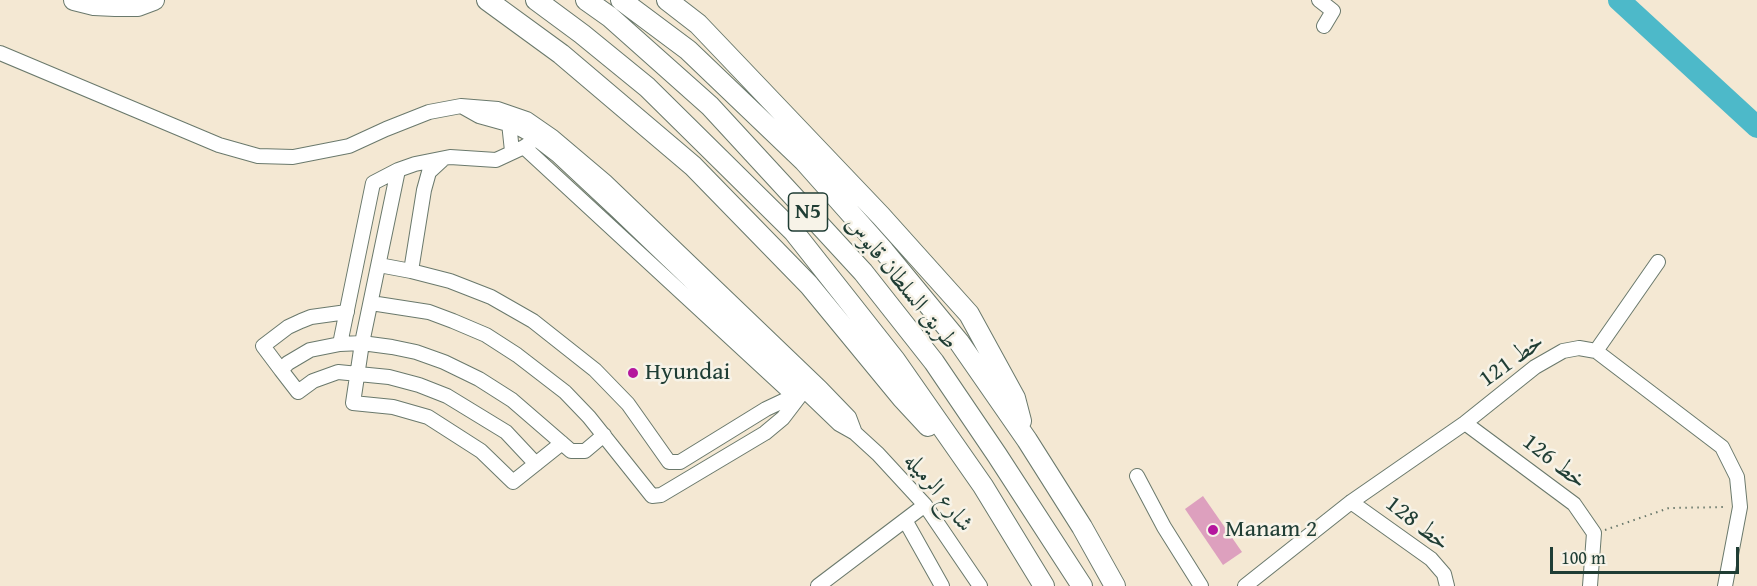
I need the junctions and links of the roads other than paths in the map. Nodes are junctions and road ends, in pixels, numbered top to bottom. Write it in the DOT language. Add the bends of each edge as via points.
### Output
graph roads {
  1 [pos="74,0"];
  2 [pos="154,0"];
  3 [pos="487,0"];
  4 [pos="536,0"];
  5 [pos="586,0"];
  6 [pos="621,0"];
  7 [pos="667,0"];
  8 [pos="1319,0"];
  9 [pos="1324,26"];
  10 [pos="0,53"];
  11 [pos="461,106"];
  12 [pos="509,123"];
  13 [pos="536,139"];
  14 [pos="518,149"];
  15 [pos="442,160"];
  16 [pos="585,164"];
  17 [pos="399,170"];
  18 [pos="1658,262"];
  19 [pos="379,266"];
  20 [pos="411,271"];
  21 [pos="371,303"];
  22 [pos="347,312"];
  23 [pos="362,343"];
  24 [pos="340,344"];
  25 [pos="1596,351"];
  26 [pos="281,370"];
  27 [pos="356,373"];
  28 [pos="801,395"];
  29 [pos="1465,423"];
  30 [pos="855,433"];
  31 [pos="604,435"];
  32 [pos="1027,440"];
  33 [pos="562,443"];
  34 [pos="536,464"];
  35 [pos="1137,476"];
  36 [pos="983,486"];
  37 [pos="1351,502"];
  38 [pos="925,505"];
  39 [pos="905,520"];
  40 [pos="818,586"];
  41 [pos="942,586"];
  42 [pos="980,586"];
  43 [pos="1044,586"];
  44 [pos="1082,586"];
  45 [pos="1115,586"];
  46 [pos="1201,586"];
  47 [pos="1245,586"];
  48 [pos="1447,586"];
  49 [pos="1590,586"];
  50 [pos="1725,586"];
  1 -- 2 [label="highway" via="115,6 138,6"];
  3 -- 36 [label="highway" via="561,54 693,166 809,285 902,398"];
  4 -- 36 [label="highway" via="646,87 794,232 895,360"];
  5 -- 44 [label="highway, طريق السلطان قابوس / N5" via="710,106 863,272 934,362"];
  6 -- 32 [label="highway, طريق السلطان قابوس / N5" via="688,50 804,161 959,342"];
  7 -- 32 [label="highway" via="698,24 969,314 1015,399"];
  8 -- 9 [label="street" via="1333,11"];
  10 -- 11 [label="street" via="219,145 258,156 293,157 349,146 429,112"];
  11 -- 12 [label="street" via="479,116"];
  11 -- 16 [label="street" via="498,110 527,119"];
  12 -- 13 [label="street"];
  12 -- 14 [label="street"];
  13 -- 14 [label="street"];
  13 -- 16 [label="street" via="544,139"];
  13 -- 28 [label="street" via="617,211"];
  14 -- 15 [label="street" via="492,161 459,157"];
  14 -- 28 [label="street"];
  15 -- 17 [label="street"];
  15 -- 20 [label="street" via="429,172"];
  16 -- 30 [label="street" via="821,388 849,417"];
  17 -- 19 [label="street"];
  17 -- 22 [label="street" via="373,183"];
  18 -- 25 [label="street"];
  19 -- 20 [label="street"];
  19 -- 21 [label="street"];
  20 -- 28 [label="street" via="491,297 533,321 595,370 649,431 669,462 680,462 766,409"];
  21 -- 23 [label="street"];
  21 -- 31 [label="street" via="429,312 486,335 565,392"];
  22 -- 24 [label="street"];
  22 -- 26 [label="street" via="301,321 263,346"];
  23 -- 24 [label="street"];
  23 -- 27 [label="street"];
  23 -- 33 [label="street" via="416,352 479,379 512,400"];
  24 -- 26 [label="street" via="310,350"];
  25 -- 29 [label="street, خط 121" via="1563,351"];
  25 -- 50 [label="street" via="1722,447 1737,477 1740,507"];
  26 -- 27 [label="street" via="298,392 313,381 338,372"];
  27 -- 34 [label="street" via="389,377 447,396 507,432"];
  27 -- 34 [label="street" via="353,403 393,407 428,417 481,451 513,482"];
  28 -- 30 [label="street"];
  28 -- 31 [label="street" via="765,433 656,497"];
  29 -- 37 [label="street, خط 121"];
  29 -- 49 [label="street, خط 126" via="1575,504 1593,534"];
  30 -- 38 [label="street, شارع الرميله"];
  31 -- 33 [label="street" via="585,451 572,451"];
  32 -- 45 [label="highway, طريق السلطان قابوس / N5"];
  33 -- 34 [label="street"];
  35 -- 46 [label="street"];
  36 -- 43 [label="highway"];
  37 -- 47 [label="street, خط 121"];
  37 -- 48 [label="street, خط 128" via="1431,559 1444,574"];
  38 -- 39 [label="street"];
  38 -- 42 [label="street, شارع الرميله"];
  39 -- 40 [label="street"];
  39 -- 41 [label="street"];
}
